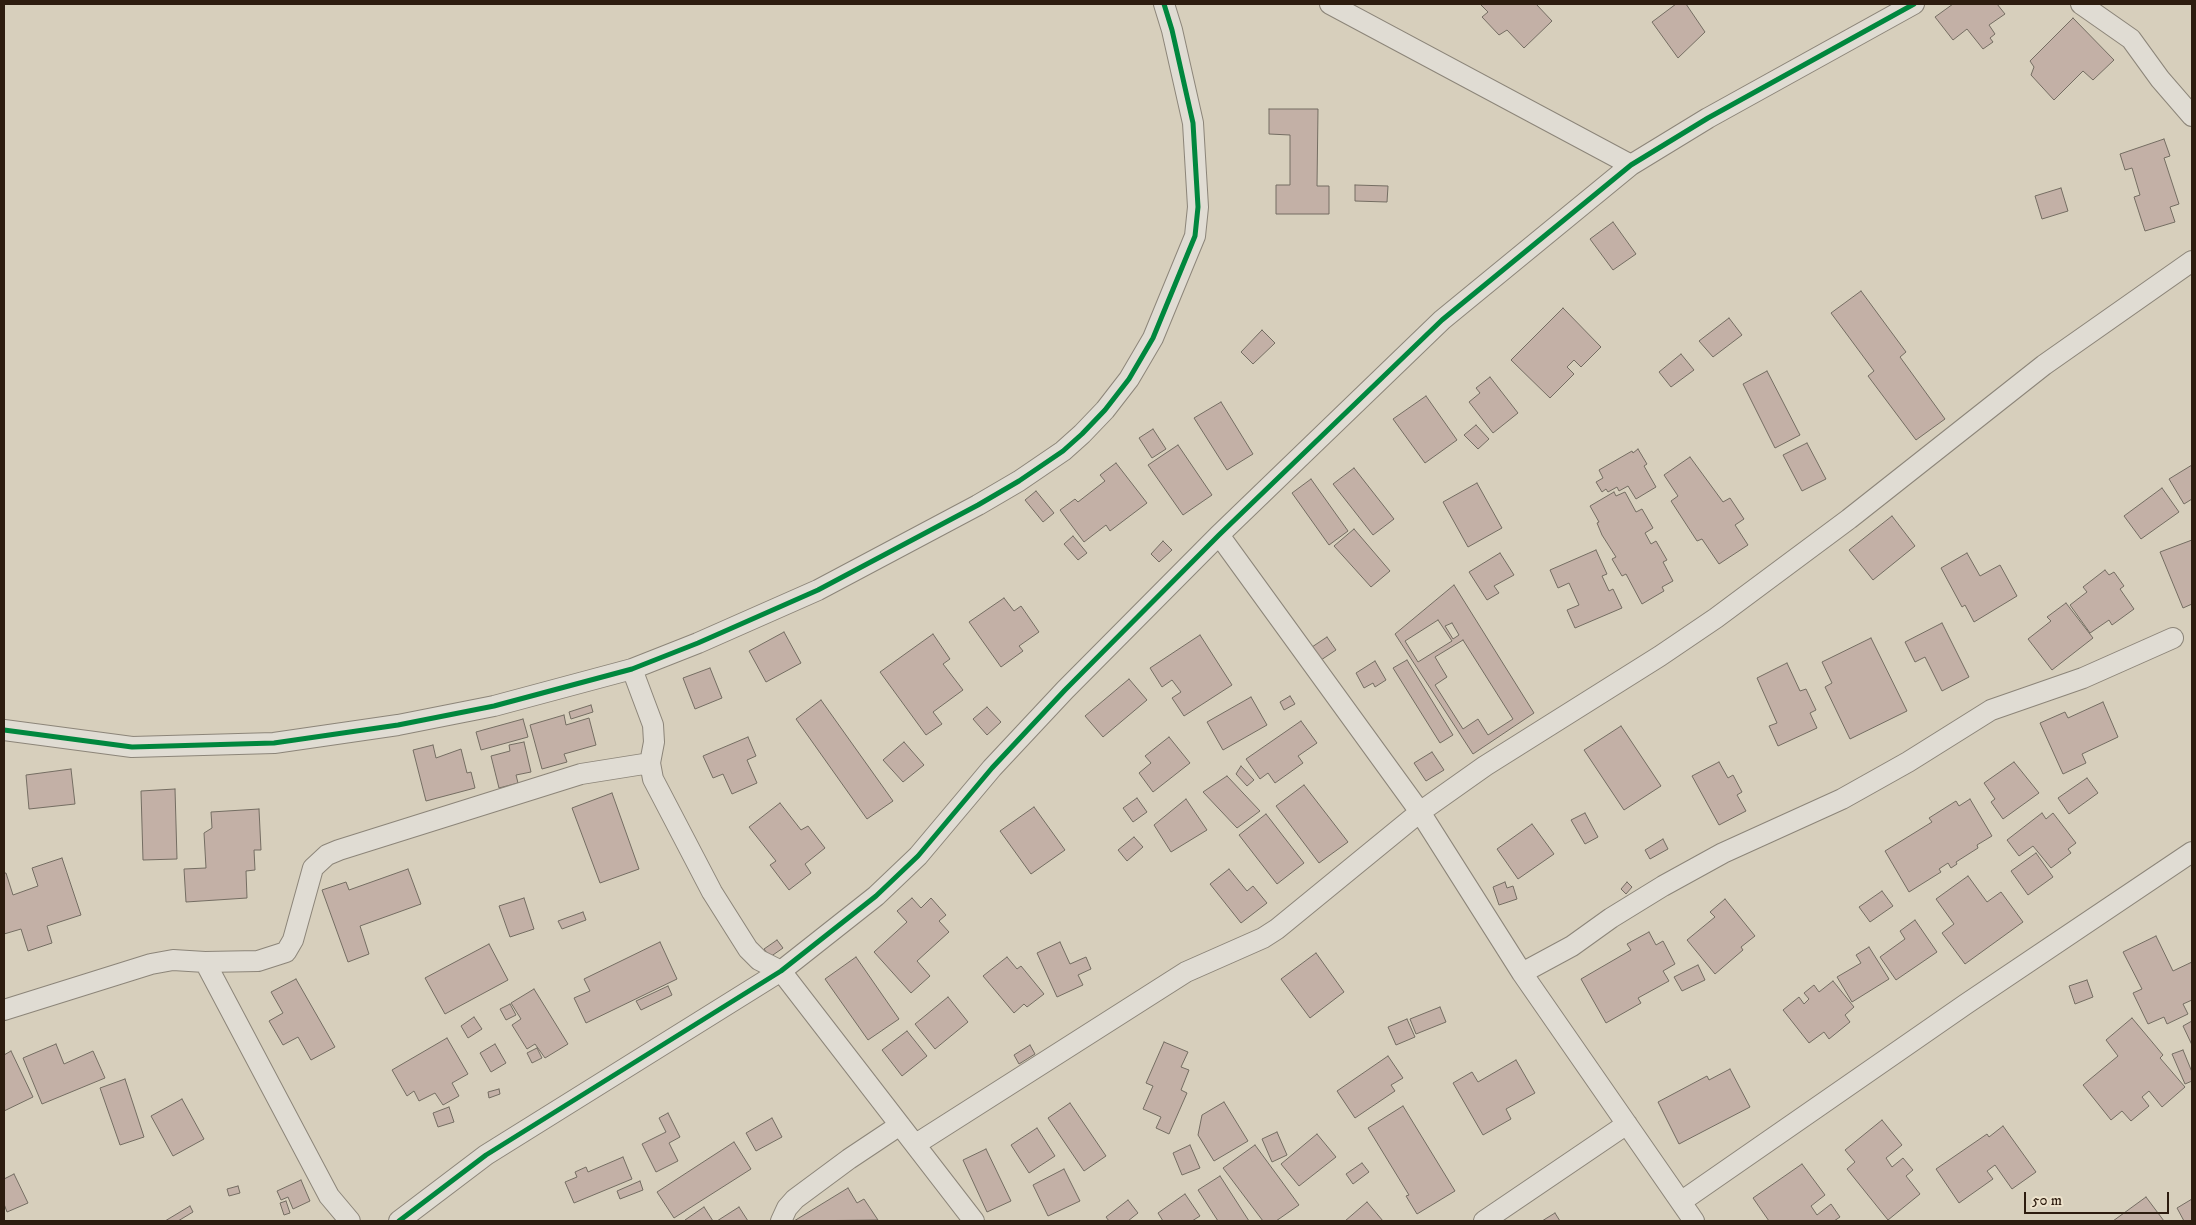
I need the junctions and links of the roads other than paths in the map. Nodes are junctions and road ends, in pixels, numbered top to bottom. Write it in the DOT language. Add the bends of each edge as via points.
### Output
graph roads {
  1 [pos="1164,4"];
  2 [pos="1330,4"];
  3 [pos="1914,4"];
  4 [pos="2081,4"];
  5 [pos="2192,116"];
  6 [pos="1631,165"];
  7 [pos="2192,261"];
  8 [pos="1218,536"];
  9 [pos="2173,638"];
  10 [pos="632,669"];
  11 [pos="4,730"];
  12 [pos="650,762"];
  13 [pos="1420,812"];
  14 [pos="2192,852"];
  15 [pos="205,962"];
  16 [pos="781,971"];
  17 [pos="1522,973"];
  18 [pos="4,1010"];
  19 [pos="1627,1124"];
  20 [pos="900,1125"];
  21 [pos="916,1144"];
  22 [pos="1682,1201"];
  23 [pos="350,1221"];
  24 [pos="399,1221"];
  25 [pos="782,1221"];
  26 [pos="974,1221"];
  27 [pos="1484,1221"];
  28 [pos="1694,1221"];
  1 -- 10 [label="street" via="1193,123 1198,207 1195,236 1153,338 1129,379 1105,410 1063,451 978,505 818,590"];
  2 -- 6 [label="street"];
  3 -- 6 [label="street" via="1708,118"];
  4 -- 5 [label="street" via="2131,39"];
  6 -- 8 [label="street" via="1442,320"];
  7 -- 13 [label="street" via="2044,365 1850,519 1716,618 1485,766"];
  8 -- 13 [label="street"];
  8 -- 16 [label="street" via="1065,690 992,768 918,856 876,896"];
  9 -- 17 [label="street" via="2083,678 1991,710 1842,799 1723,853 1663,886 1572,946"];
  10 -- 11 [label="street" via="494,706 398,725 274,743 132,747"];
  10 -- 12 [label="street" via="652,725 654,742"];
  12 -- 15 [label="street" via="580,774 327,855 312,868 293,940 286,952 258,961"];
  12 -- 16 [label="street" via="656,785 717,900 754,956"];
  13 -- 17 [label="street"];
  13 -- 21 [label="street" via="1277,929 1186,972"];
  14 -- 22 [label="street"];
  15 -- 18 [label="street" via="173,960 151,964"];
  15 -- 23 [label="street" via="329,1196"];
  16 -- 20 [label="street"];
  16 -- 24 [label="street" via="486,1156"];
  17 -- 19 [label="street"];
  19 -- 22 [label="street"];
  19 -- 27 [label="street"];
  20 -- 21 [label="street"];
  20 -- 25 [label="street" via="795,1199"];
  21 -- 26 [label="street"];
  22 -- 28 [label="street"];
}
